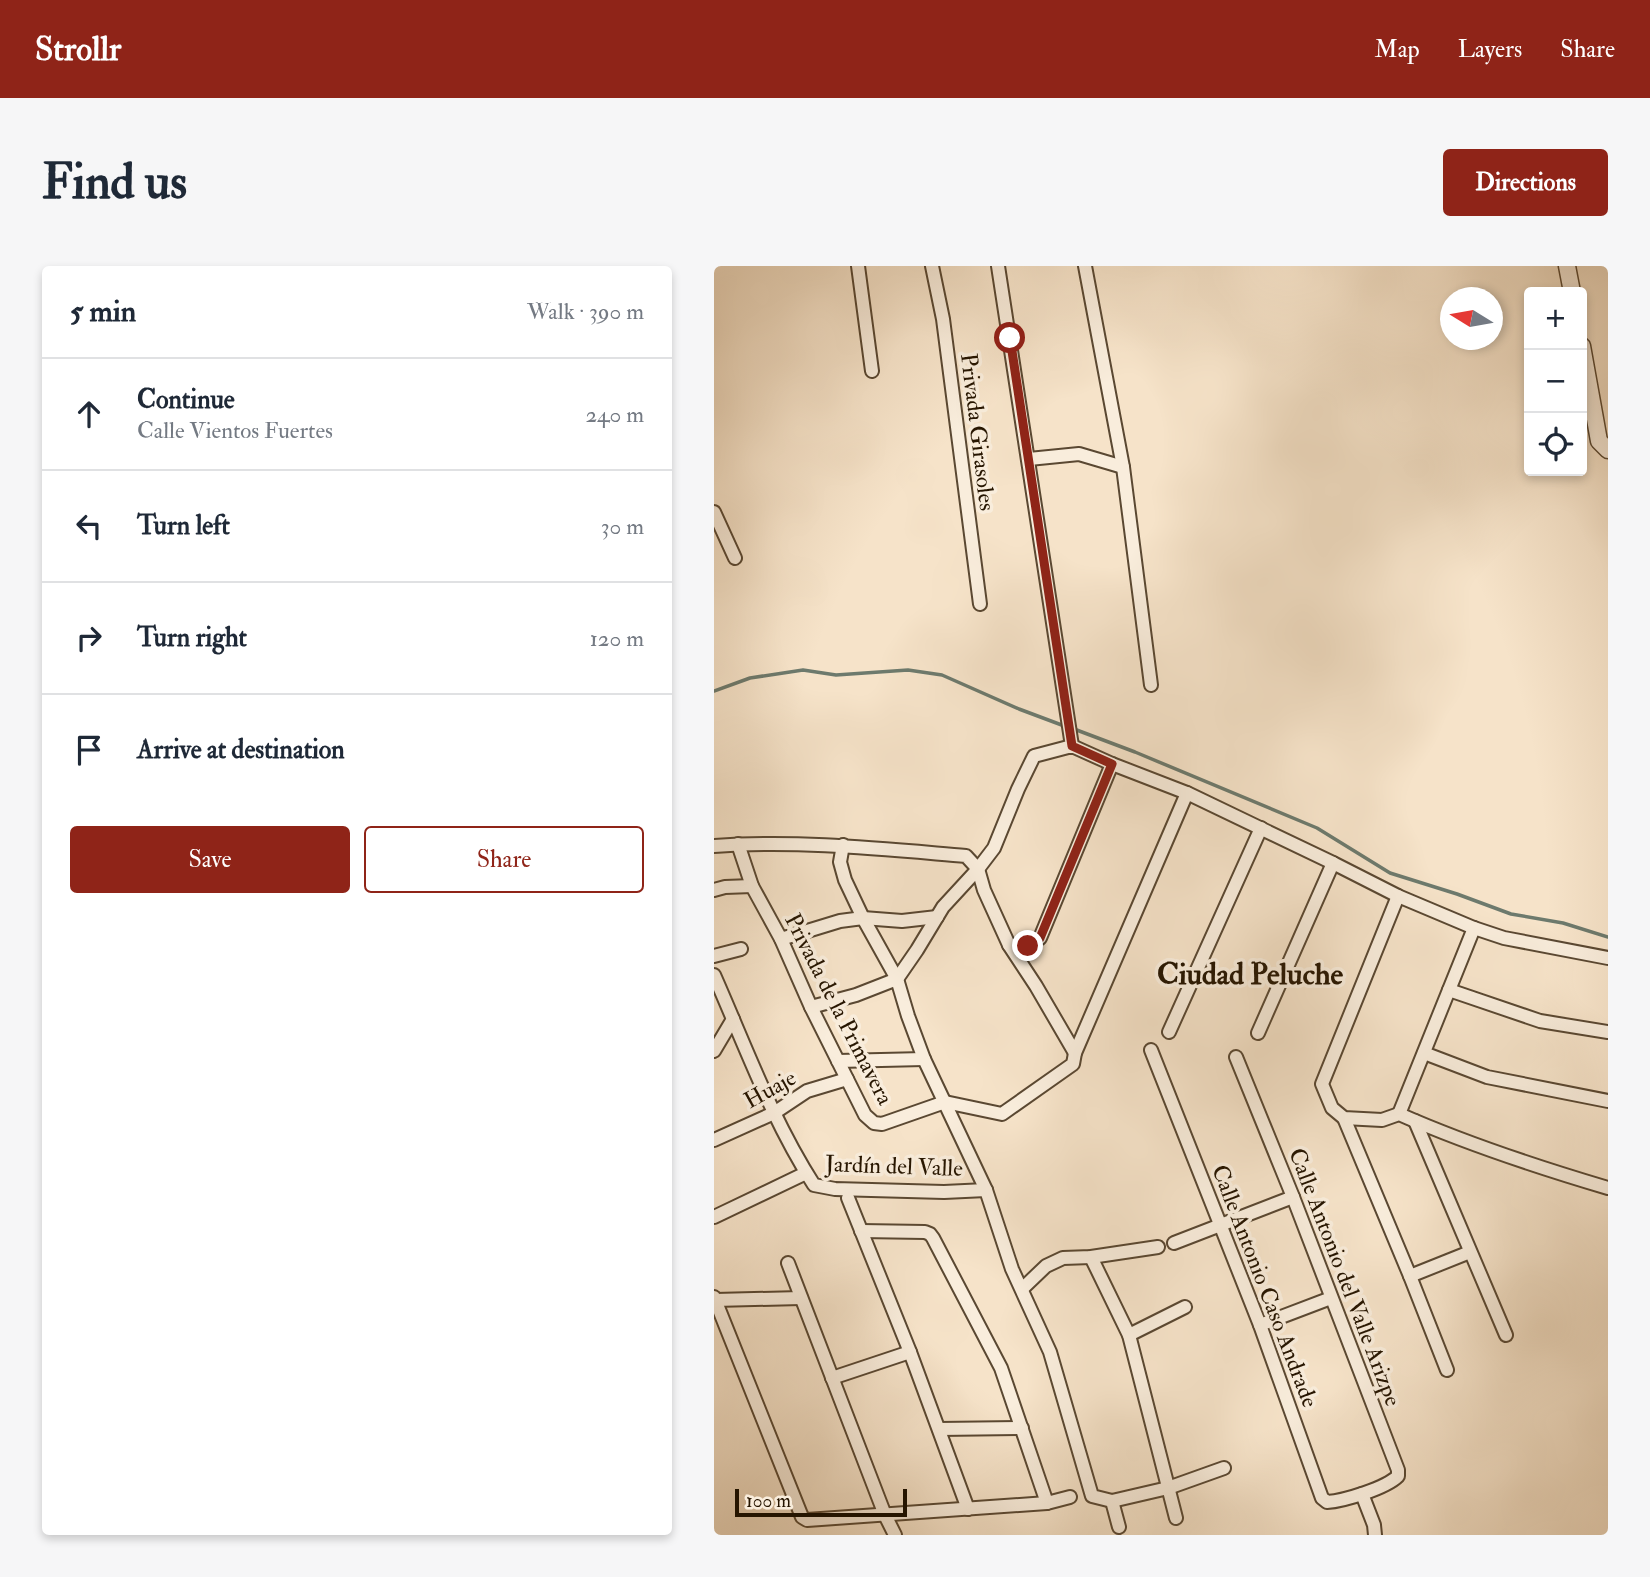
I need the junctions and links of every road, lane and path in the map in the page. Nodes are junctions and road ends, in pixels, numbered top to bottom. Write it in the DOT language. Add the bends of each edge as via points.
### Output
graph roads {
  1 [pos="858,266"];
  2 [pos="932,266"];
  3 [pos="998,266"];
  4 [pos="1085,266"];
  5 [pos="1567,266"];
  6 [pos="1571,287"];
  7 [pos="1583,350"];
  8 [pos="872,371"];
  9 [pos="1608,450"];
  10 [pos="1029,459"];
  11 [pos="1123,467"];
  12 [pos="714,512"];
  13 [pos="735,558"];
  14 [pos="980,604"];
  15 [pos="1151,685"];
  16 [pos="1072,741"];
  17 [pos="1112,764"];
  18 [pos="1187,793"];
  19 [pos="1261,828"];
  20 [pos="738,844"];
  21 [pos="843,845"];
  22 [pos="714,846"];
  23 [pos="1333,863"];
  24 [pos="978,869"];
  25 [pos="752,886"];
  26 [pos="714,890"];
  27 [pos="1398,896"];
  28 [pos="937,917"];
  29 [pos="863,918"];
  30 [pos="1474,928"];
  31 [pos="781,939"];
  32 [pos="1009,945"];
  33 [pos="741,949"];
  34 [pos="714,956"];
  35 [pos="1608,958"];
  36 [pos="714,975"];
  37 [pos="897,979"];
  38 [pos="1449,990"];
  39 [pos="811,1007"];
  40 [pos="733,1019"];
  41 [pos="1169,1032"];
  42 [pos="1608,1032"];
  43 [pos="1258,1033"];
  44 [pos="1151,1050"];
  45 [pos="714,1051"];
  46 [pos="1075,1053"];
  47 [pos="1424,1054"];
  48 [pos="1236,1057"];
  49 [pos="924,1059"];
  50 [pos="838,1061"];
  51 [pos="847,1079"];
  52 [pos="1608,1101"];
  53 [pos="945,1102"];
  54 [pos="775,1113"];
  55 [pos="1399,1114"];
  56 [pos="1344,1118"];
  57 [pos="1415,1121"];
  58 [pos="714,1140"];
  59 [pos="806,1173"];
  60 [pos="1608,1188"];
  61 [pos="986,1190"];
  62 [pos="1293,1197"];
  63 [pos="848,1198"];
  64 [pos="714,1217"];
  65 [pos="1220,1225"];
  66 [pos="861,1231"];
  67 [pos="1174,1243"];
  68 [pos="1158,1247"];
  69 [pos="1470,1252"];
  70 [pos="1091,1257"];
  71 [pos="788,1264"];
  72 [pos="1410,1276"];
  73 [pos="1021,1289"];
  74 [pos="801,1297"];
  75 [pos="715,1298"];
  76 [pos="1331,1298"];
  77 [pos="1185,1307"];
  78 [pos="1260,1325"];
  79 [pos="1129,1335"];
  80 [pos="1506,1335"];
  81 [pos="910,1352"];
  82 [pos="1447,1370"];
  83 [pos="832,1378"];
  84 [pos="1022,1428"];
  85 [pos="939,1429"];
  86 [pos="1224,1468"];
  87 [pos="1168,1488"];
  88 [pos="1363,1493"];
  89 [pos="1070,1497"];
  90 [pos="1112,1501"];
  91 [pos="1047,1503"];
  92 [pos="968,1509"];
  93 [pos="885,1515"];
  94 [pos="1176,1518"];
  95 [pos="1119,1527"];
  96 [pos="895,1535"];
  97 [pos="1375,1535"];
  1 -- 8 [label="street"];
  2 -- 14 [label="street, Privada Girasoles"];
  3 -- 10 [label="street"];
  4 -- 11 [label="street"];
  5 -- 6 [label="street"];
  7 -- 9 [label="street" via="1599,441"];
  10 -- 11 [label="street" via="1079,454"];
  10 -- 16 [label="street"];
  11 -- 15 [label="street"];
  12 -- 13 [label="street"];
  16 -- 17 [label="street"];
  16 -- 24 [label="street" via="1034,756 993,848"];
  17 -- 18 [label="street"];
  17 -- 32 [label="street" via="1040,938 1028,946"];
  18 -- 19 [label="street"];
  18 -- 46 [label="street"];
  19 -- 23 [label="street"];
  19 -- 41 [label="street"];
  20 -- 21 [label="street"];
  20 -- 22 [label="street"];
  20 -- 25 [label="street, Privada de la Primavera"];
  21 -- 24 [label="street" via="966,856"];
  21 -- 29 [label="street" via="841,869"];
  23 -- 27 [label="street"];
  23 -- 43 [label="street"];
  24 -- 28 [label="street"];
  24 -- 32 [label="street"];
  25 -- 26 [label="street"];
  25 -- 31 [label="street, Privada de la Primavera"];
  27 -- 30 [label="street"];
  27 -- 56 [label="street" via="1322,1084 1332,1108"];
  28 -- 29 [label="street" via="902,921"];
  28 -- 37 [label="street"];
  29 -- 31 [label="street"];
  29 -- 37 [label="street"];
  30 -- 35 [label="street"];
  30 -- 38 [label="street"];
  31 -- 39 [label="street, Privada de la Primavera"];
  32 -- 46 [label="street"];
  33 -- 34 [label="street"];
  36 -- 40 [label="street"];
  37 -- 39 [label="street"];
  37 -- 49 [label="street"];
  38 -- 42 [label="street" via="1540,1021"];
  38 -- 47 [label="street"];
  39 -- 50 [label="street, Privada de la Primavera"];
  40 -- 45 [label="street"];
  40 -- 54 [label="street"];
  44 -- 65 [label="street, Calle Antonio Caso Andrade"];
  46 -- 53 [label="street" via="1073,1064 1002,1114"];
  47 -- 52 [label="street" via="1487,1077"];
  47 -- 55 [label="street"];
  48 -- 62 [label="street, Calle Antonio del Valle Arizpe"];
  49 -- 50 [label="street"];
  49 -- 53 [label="street"];
  50 -- 51 [label="street, Privada de la Primavera"];
  51 -- 53 [label="street, Privada de la Primavera" via="874,1123"];
  51 -- 54 [label="street, Huaje" via="807,1091"];
  53 -- 61 [label="street"];
  54 -- 58 [label="street, Huaje"];
  54 -- 59 [label="street"];
  55 -- 56 [label="street" via="1382,1120"];
  55 -- 57 [label="street"];
  56 -- 72 [label="street"];
  57 -- 60 [label="street"];
  57 -- 69 [label="street"];
  59 -- 61 [label="street, Jardín del Valle" via="814,1185 835,1189"];
  59 -- 64 [label="street"];
  61 -- 73 [label="street"];
  62 -- 65 [label="street"];
  62 -- 76 [label="street, Calle Antonio del Valle Arizpe"];
  63 -- 66 [label="street"];
  65 -- 67 [label="street"];
  65 -- 78 [label="street, Calle Antonio Caso Andrade"];
  66 -- 81 [label="street"];
  66 -- 84 [label="street" via="930,1234 1001,1368"];
  68 -- 70 [label="street"];
  69 -- 72 [label="street"];
  69 -- 80 [label="street"];
  70 -- 73 [label="street" via="1063,1258 1046,1266"];
  70 -- 79 [label="street"];
  71 -- 74 [label="street"];
  72 -- 82 [label="street"];
  73 -- 90 [label="street" via="1050,1352 1091,1496"];
  74 -- 75 [label="street"];
  74 -- 83 [label="street"];
  75 -- 93 [label="street" via="802,1517 814,1521"];
  76 -- 78 [label="street"];
  76 -- 88 [label="street, Calle Antonio del Valle Arizpe" via="1398,1470 1394,1480"];
  77 -- 79 [label="street"];
  78 -- 88 [label="street, Calle Antonio Caso Andrade" via="1322,1498 1335,1502"];
  79 -- 87 [label="street"];
  81 -- 83 [label="street"];
  81 -- 85 [label="street"];
  83 -- 93 [label="street"];
  84 -- 85 [label="street"];
  84 -- 91 [label="street"];
  85 -- 92 [label="street"];
  86 -- 87 [label="street"];
  87 -- 90 [label="street"];
  87 -- 94 [label="street"];
  88 -- 97 [label="street"];
  89 -- 91 [label="street"];
  90 -- 95 [label="street"];
  91 -- 92 [label="street"];
  92 -- 93 [label="street"];
  93 -- 96 [label="street"];
}
